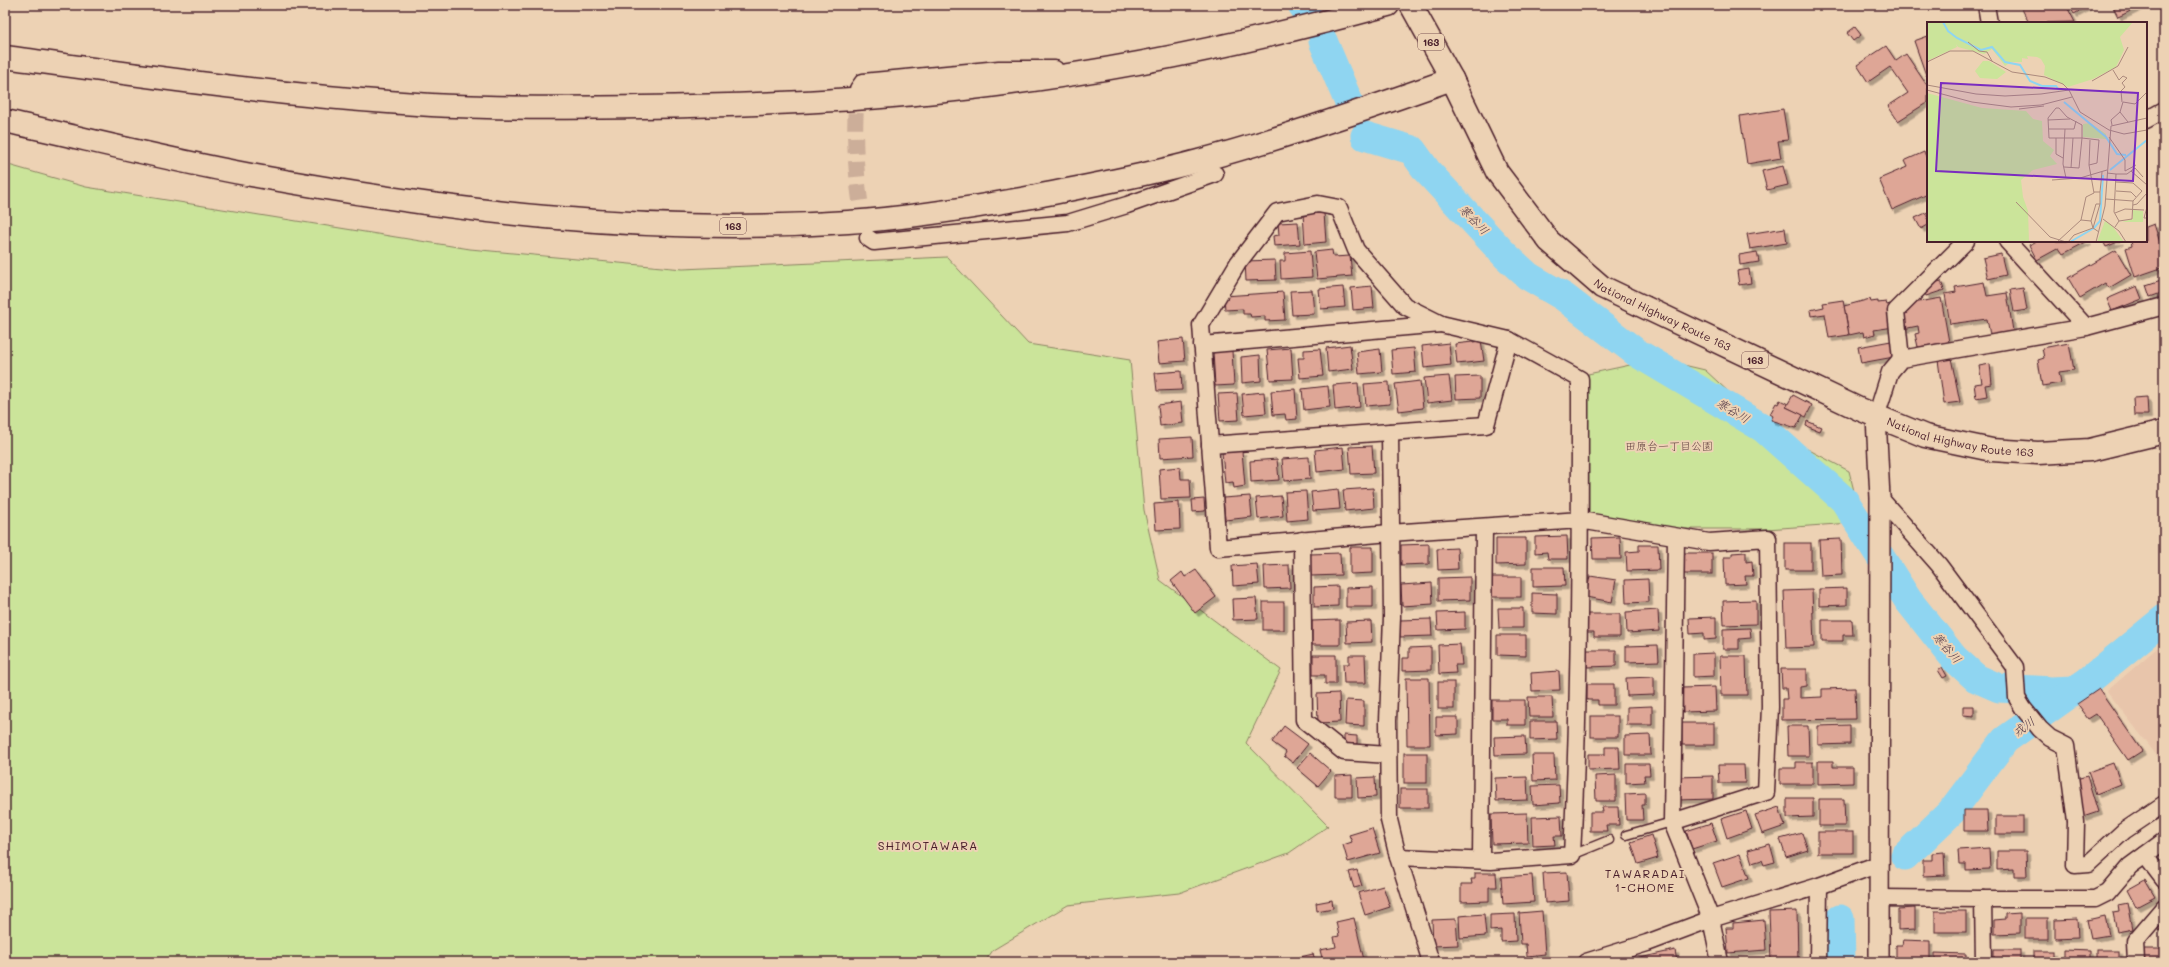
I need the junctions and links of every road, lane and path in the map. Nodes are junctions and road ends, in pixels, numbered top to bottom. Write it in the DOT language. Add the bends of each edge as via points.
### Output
graph roads {
  1 [pos="1388,5"];
  2 [pos="1411,5"];
  3 [pos="1986,5"];
  4 [pos="1989,22"];
  5 [pos="5,57"];
  6 [pos="1112,68"];
  7 [pos="1452,79"];
  8 [pos="858,89"];
  9 [pos="2164,110"];
  10 [pos="2147,119"];
  11 [pos="5,121"];
  12 [pos="1215,174"];
  13 [pos="1118,181"];
  14 [pos="1127,205"];
  15 [pos="868,238"];
  16 [pos="1965,242"];
  17 [pos="2008,242"];
  18 [pos="2164,306"];
  19 [pos="1442,324"];
  20 [pos="2086,327"];
  21 [pos="1508,340"];
  22 [pos="1202,345"];
  23 [pos="1901,359"];
  24 [pos="1876,417"];
  25 [pos="1390,432"];
  26 [pos="2164,432"];
  27 [pos="1210,445"];
  28 [pos="1880,498"];
  29 [pos="1580,520"];
  30 [pos="1484,527"];
  31 [pos="1390,533"];
  32 [pos="1676,537"];
  33 [pos="1302,540"];
  34 [pos="1388,755"];
  35 [pos="2164,804"];
  36 [pos="1672,822"];
  37 [pos="1626,835"];
  38 [pos="1609,840"];
  39 [pos="2164,841"];
  40 [pos="1572,855"];
  41 [pos="2145,855"];
  42 [pos="1398,856"];
  43 [pos="1481,860"];
  44 [pos="1879,864"];
  45 [pos="2164,880"];
  46 [pos="1819,886"];
  47 [pos="1879,898"];
  48 [pos="1983,899"];
  49 [pos="2164,907"];
  50 [pos="1711,919"];
  51 [pos="1431,962"];
  52 [pos="1586,962"];
  53 [pos="1720,962"];
  54 [pos="1818,962"];
  55 [pos="1879,962"];
  56 [pos="1984,962"];
  57 [pos="2136,962"];
  1 -- 6 [label="highway" via="1306,28"];
  2 -- 7 [label="highway, National Highway Route 163 / 163"];
  3 -- 4 [label="street"];
  5 -- 6 [label="highway" via="280,93 391,103 516,107 806,103 995,85"];
  6 -- 8 [label="street" via="999,69 863,82"];
  7 -- 13 [label="highway, 163" via="1281,138"];
  7 -- 24 [label="highway, National Highway Route 163 / 163" via="1497,172 1549,241 1602,287"];
  9 -- 10 [label="street"];
  11 -- 13 [label="highway, 163" via="247,174 348,192 450,207 638,223 781,226 851,222 939,212"];
  12 -- 14 [label="street"];
  13 -- 14 [label="street"];
  14 -- 15 [label="street" via="1068,223 874,242"];
  16 -- 23 [label="street" via="1896,311"];
  17 -- 20 [label="street"];
  18 -- 20 [label="street"];
  19 -- 21 [label="street"];
  19 -- 22 [label="street"];
  19 -- 22 [label="street" via="1405,306 1356,250 1339,208 1318,204 1277,212 1238,263 1201,325"];
  20 -- 23 [label="street"];
  21 -- 25 [label="street" via="1486,424"];
  21 -- 29 [label="street" via="1580,380"];
  22 -- 27 [label="street"];
  23 -- 24 [label="street" via="1890,372"];
  24 -- 26 [label="highway, National Highway Route 163 / 163" via="1925,436 1992,450 2038,453 2090,450"];
  24 -- 28 [label="street"];
  25 -- 27 [label="street"];
  25 -- 31 [label="street"];
  27 -- 33 [label="street" via="1218,548"];
  28 -- 35 [label="street" via="1939,565 2015,667 2017,698 2040,729 2050,738 2066,746 2076,822 2074,865 2088,864 2124,831"];
  28 -- 44 [label="street"];
  29 -- 30 [label="street"];
  29 -- 32 [label="street"];
  29 -- 40 [label="street" via="1578,748"];
  30 -- 31 [label="street"];
  30 -- 43 [label="street"];
  31 -- 33 [label="street"];
  31 -- 34 [label="street" via="1392,617"];
  32 -- 36 [label="street"];
  32 -- 36 [label="street" via="1709,542 1768,538 1770,708 1766,792"];
  33 -- 34 [label="street" via="1304,720 1344,752"];
  34 -- 42 [label="street" via="1389,820"];
  36 -- 37 [label="lane"];
  36 -- 50 [label="street"];
  38 -- 40 [label="lane"];
  39 -- 41 [label="street"];
  40 -- 43 [label="street"];
  41 -- 45 [label="street"];
  41 -- 48 [label="street" via="2130,866 2107,893 2095,899"];
  42 -- 43 [label="street"];
  42 -- 51 [label="street"];
  44 -- 46 [label="street"];
  44 -- 47 [label="street"];
  46 -- 50 [label="street"];
  46 -- 54 [label="street"];
  47 -- 48 [label="street"];
  47 -- 55 [label="street"];
  48 -- 56 [label="street"];
  49 -- 57 [label="street" via="2135,941"];
  50 -- 52 [label="street"];
  50 -- 53 [label="street"];
}
